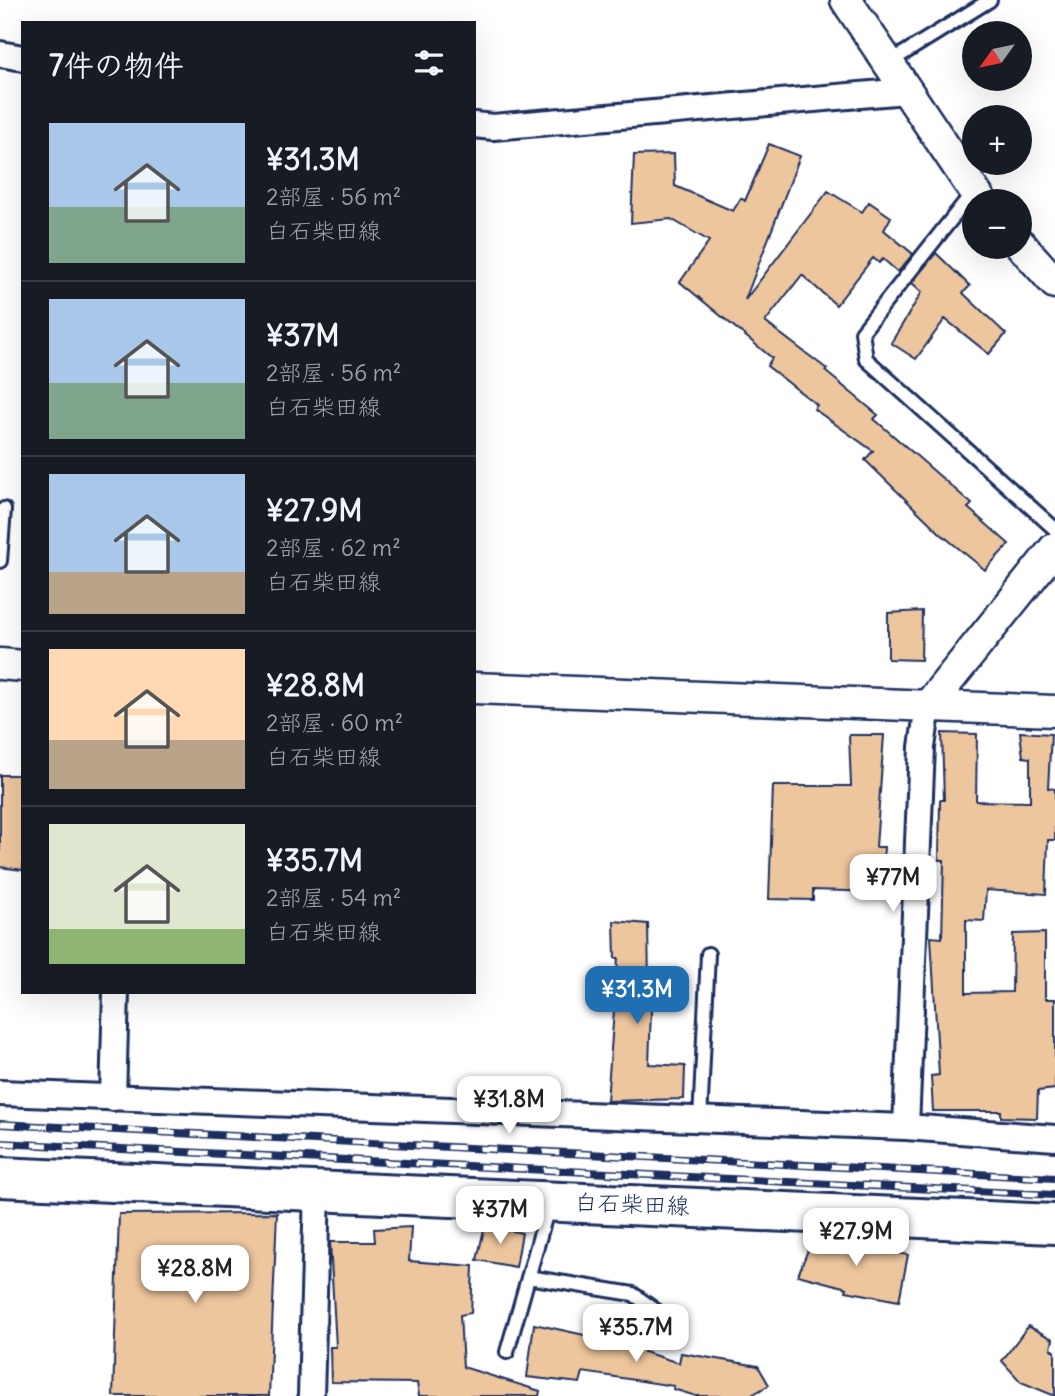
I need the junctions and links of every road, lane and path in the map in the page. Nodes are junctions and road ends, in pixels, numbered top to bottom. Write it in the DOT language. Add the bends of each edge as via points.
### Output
graph roads {
  1 [pos="846,0"];
  2 [pos="990,0"];
  3 [pos="0,54"];
  4 [pos="882,55"];
  5 [pos="21,58"];
  6 [pos="906,91"];
  7 [pos="476,125"];
  8 [pos="972,189"];
  9 [pos="962,215"];
  10 [pos="1032,257"];
  11 [pos="1055,283"];
  12 [pos="4,509"];
  13 [pos="1055,529"];
  14 [pos="1055,548"];
  15 [pos="0,561"];
  16 [pos="0,664"];
  17 [pos="21,666"];
  18 [pos="476,688"];
  19 [pos="928,706"];
  20 [pos="1055,711"];
  21 [pos="708,954"];
  22 [pos="116,994"];
  23 [pos="0,1093"];
  24 [pos="113,1098"];
  25 [pos="700,1121"];
  26 [pos="906,1127"];
  27 [pos="1055,1138"];
  28 [pos="0,1177"];
  29 [pos="317,1191"];
  30 [pos="550,1201"];
  31 [pos="1055,1224"];
  32 [pos="528,1277"];
  33 [pos="669,1320"];
  34 [pos="507,1352"];
  35 [pos="311,1396"];
  1 -- 4 [label="street"];
  2 -- 4 [label="lane"];
  3 -- 5 [label="street"];
  4 -- 6 [label="street"];
  6 -- 7 [label="street"];
  6 -- 8 [label="street"];
  9 -- 13 [label="lane" via="862,332 866,359"];
  10 -- 11 [label="street"];
  12 -- 15 [label="lane"];
  14 -- 19 [label="street"];
  16 -- 17 [label="street"];
  18 -- 19 [label="street"];
  19 -- 20 [label="street"];
  19 -- 26 [label="street" via="922,747"];
  21 -- 25 [label="lane"];
  22 -- 24 [label="street"];
  23 -- 24 [label="street"];
  24 -- 25 [label="street"];
  25 -- 26 [label="street"];
  26 -- 27 [label="street"];
  28 -- 29 [label="main road, 白石柴田線"];
  29 -- 30 [label="main road, 白石柴田線"];
  29 -- 35 [label="street"];
  30 -- 31 [label="main road, 白石柴田線"];
  30 -- 32 [label="lane"];
  32 -- 33 [label="lane" via="633,1294"];
  32 -- 34 [label="lane"];
}
